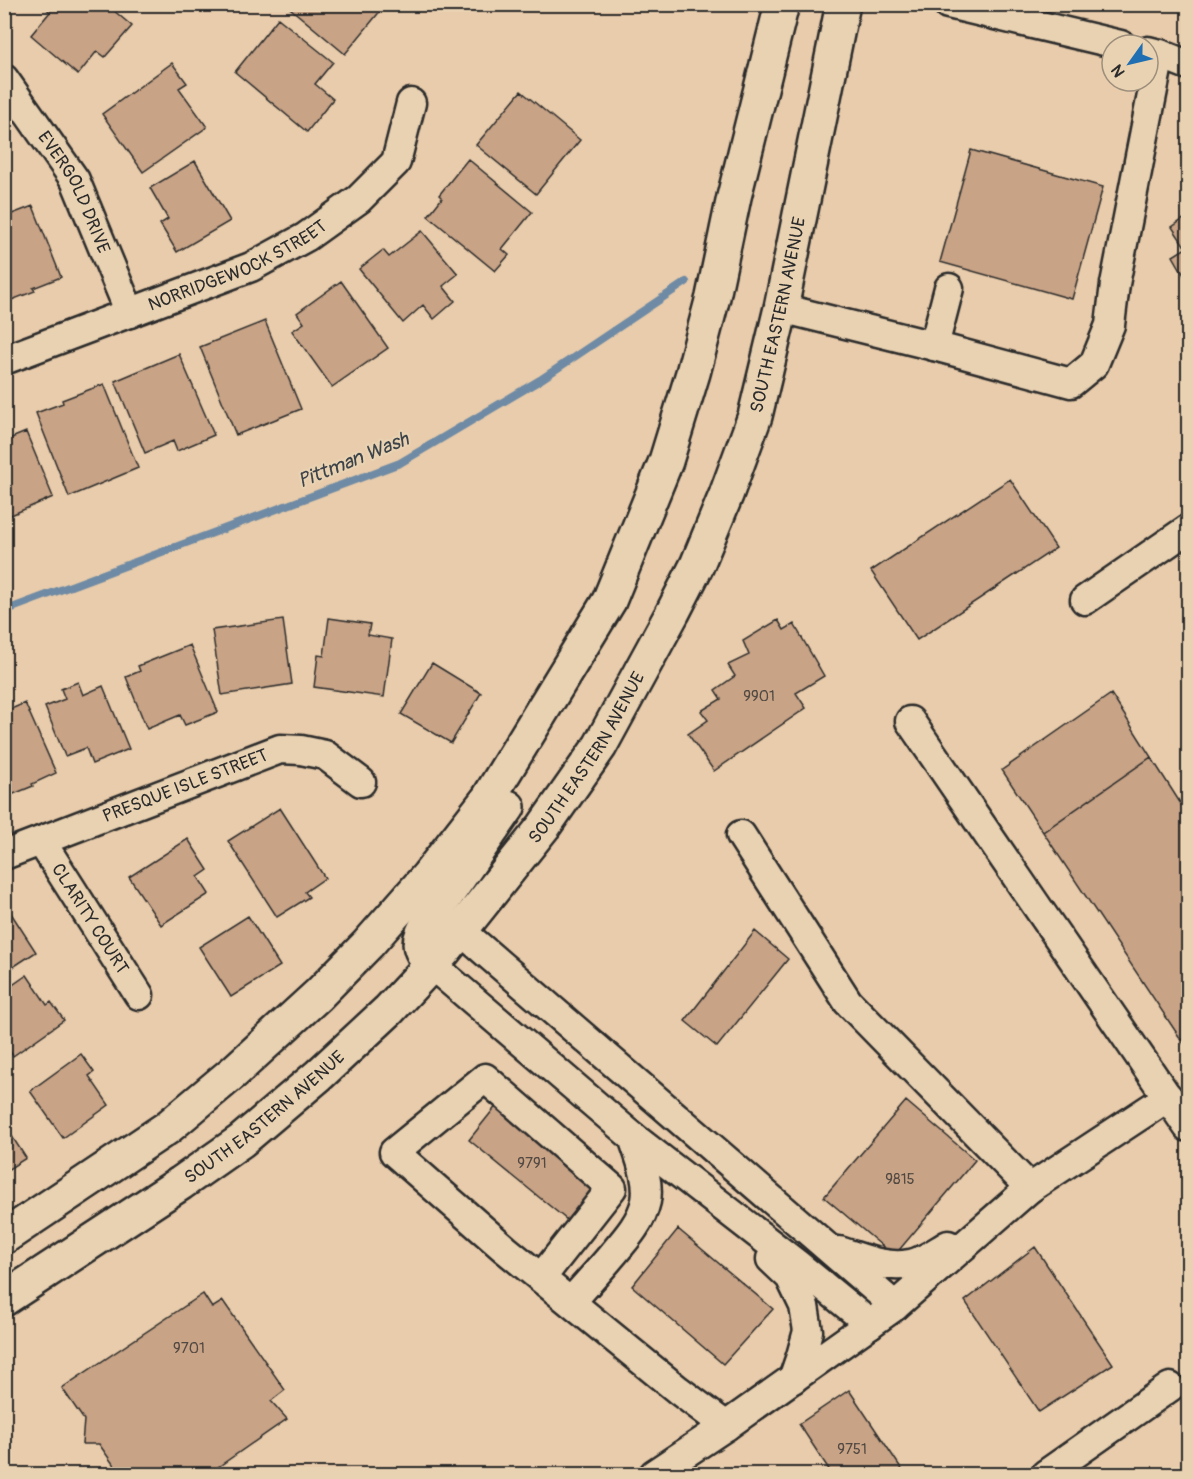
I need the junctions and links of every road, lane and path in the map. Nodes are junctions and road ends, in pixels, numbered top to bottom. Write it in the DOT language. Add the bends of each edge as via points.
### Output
graph roads {
  1 [pos="782,4"];
  2 [pos="843,4"];
  3 [pos="948,4"];
  4 [pos="1100,40"];
  5 [pos="1160,55"];
  6 [pos="1188,65"];
  7 [pos="4,79"];
  8 [pos="1148,93"];
  9 [pos="411,103"];
  10 [pos="950,288"];
  11 [pos="781,308"];
  12 [pos="130,313"];
  13 [pos="934,346"];
  14 [pos="4,360"];
  15 [pos="1188,529"];
  16 [pos="1085,600"];
  17 [pos="609,601"];
  18 [pos="910,721"];
  19 [pos="361,783"];
  20 [pos="741,835"];
  21 [pos="41,841"];
  22 [pos="4,855"];
  23 [pos="460,930"];
  24 [pos="432,965"];
  25 [pos="139,995"];
  26 [pos="1168,1097"];
  27 [pos="1188,1127"];
  28 [pos="633,1137"];
  29 [pos="696,1186"];
  30 [pos="1030,1188"];
  31 [pos="985,1227"];
  32 [pos="4,1237"];
  33 [pos="825,1245"];
  34 [pos="542,1278"];
  35 [pos="4,1299"];
  36 [pos="571,1302"];
  37 [pos="894,1306"];
  38 [pos="870,1324"];
  39 [pos="793,1379"];
  40 [pos="1170,1387"];
  41 [pos="726,1426"];
  42 [pos="654,1474"];
  43 [pos="1046,1474"];
  1 -- 17 [label="main road" via="693,373 666,461"];
  2 -- 11 [label="main road, SOUTH EASTERN AVENUE"];
  3 -- 4 [label="street"];
  5 -- 6 [label="street"];
  7 -- 12 [label="street, EVERGOLD DRIVE" via="75,180"];
  8 -- 13 [label="street" via="1110,325 1094,363 1071,383"];
  9 -- 12 [label="street, NORRIDGEWOCK STREET" via="396,162 359,199 306,237 250,267"];
  10 -- 13 [label="street"];
  11 -- 13 [label="street"];
  11 -- 23 [label="main road, SOUTH EASTERN AVENUE" via="756,416 697,565 674,612 600,746 544,826"];
  12 -- 14 [label="street, NORRIDGEWOCK STREET"];
  15 -- 16 [label="street"];
  17 -- 24 [label="main road" via="604,652 516,795 421,937 421,951"];
  17 -- 32 [label="main road" via="488,799 368,944 310,1003 167,1128"];
  18 -- 26 [label="street"];
  19 -- 21 [label="street, PRESQUE ISLE STREET" via="325,755 280,749"];
  20 -- 30 [label="street" via="848,1002"];
  21 -- 22 [label="street, PRESQUE ISLE STREET"];
  21 -- 25 [label="street, CLARITY COURT"];
  23 -- 24 [label="main road, SOUTH EASTERN AVENUE"];
  23 -- 33 [label="street"];
  24 -- 28 [label="street"];
  24 -- 35 [label="main road, SOUTH EASTERN AVENUE" via="389,1010 241,1141"];
  26 -- 27 [label="street"];
  26 -- 30 [label="street"];
  28 -- 29 [label="street"];
  28 -- 36 [label="street" via="646,1184 646,1200 639,1220"];
  29 -- 38 [label="street"];
  29 -- 39 [label="street" via="790,1276 804,1306 808,1331"];
  30 -- 31 [label="street"];
  31 -- 33 [label="street" via="930,1256 895,1266"];
  31 -- 37 [label="street"];
  33 -- 37 [label="street"];
  34 -- 34 [label="street" via="394,1152 485,1078 612,1188"];
  34 -- 36 [label="street"];
  36 -- 41 [label="street"];
  37 -- 38 [label="street"];
  38 -- 39 [label="street"];
  39 -- 41 [label="street"];
  40 -- 43 [label="street"];
  41 -- 42 [label="street"];
}
